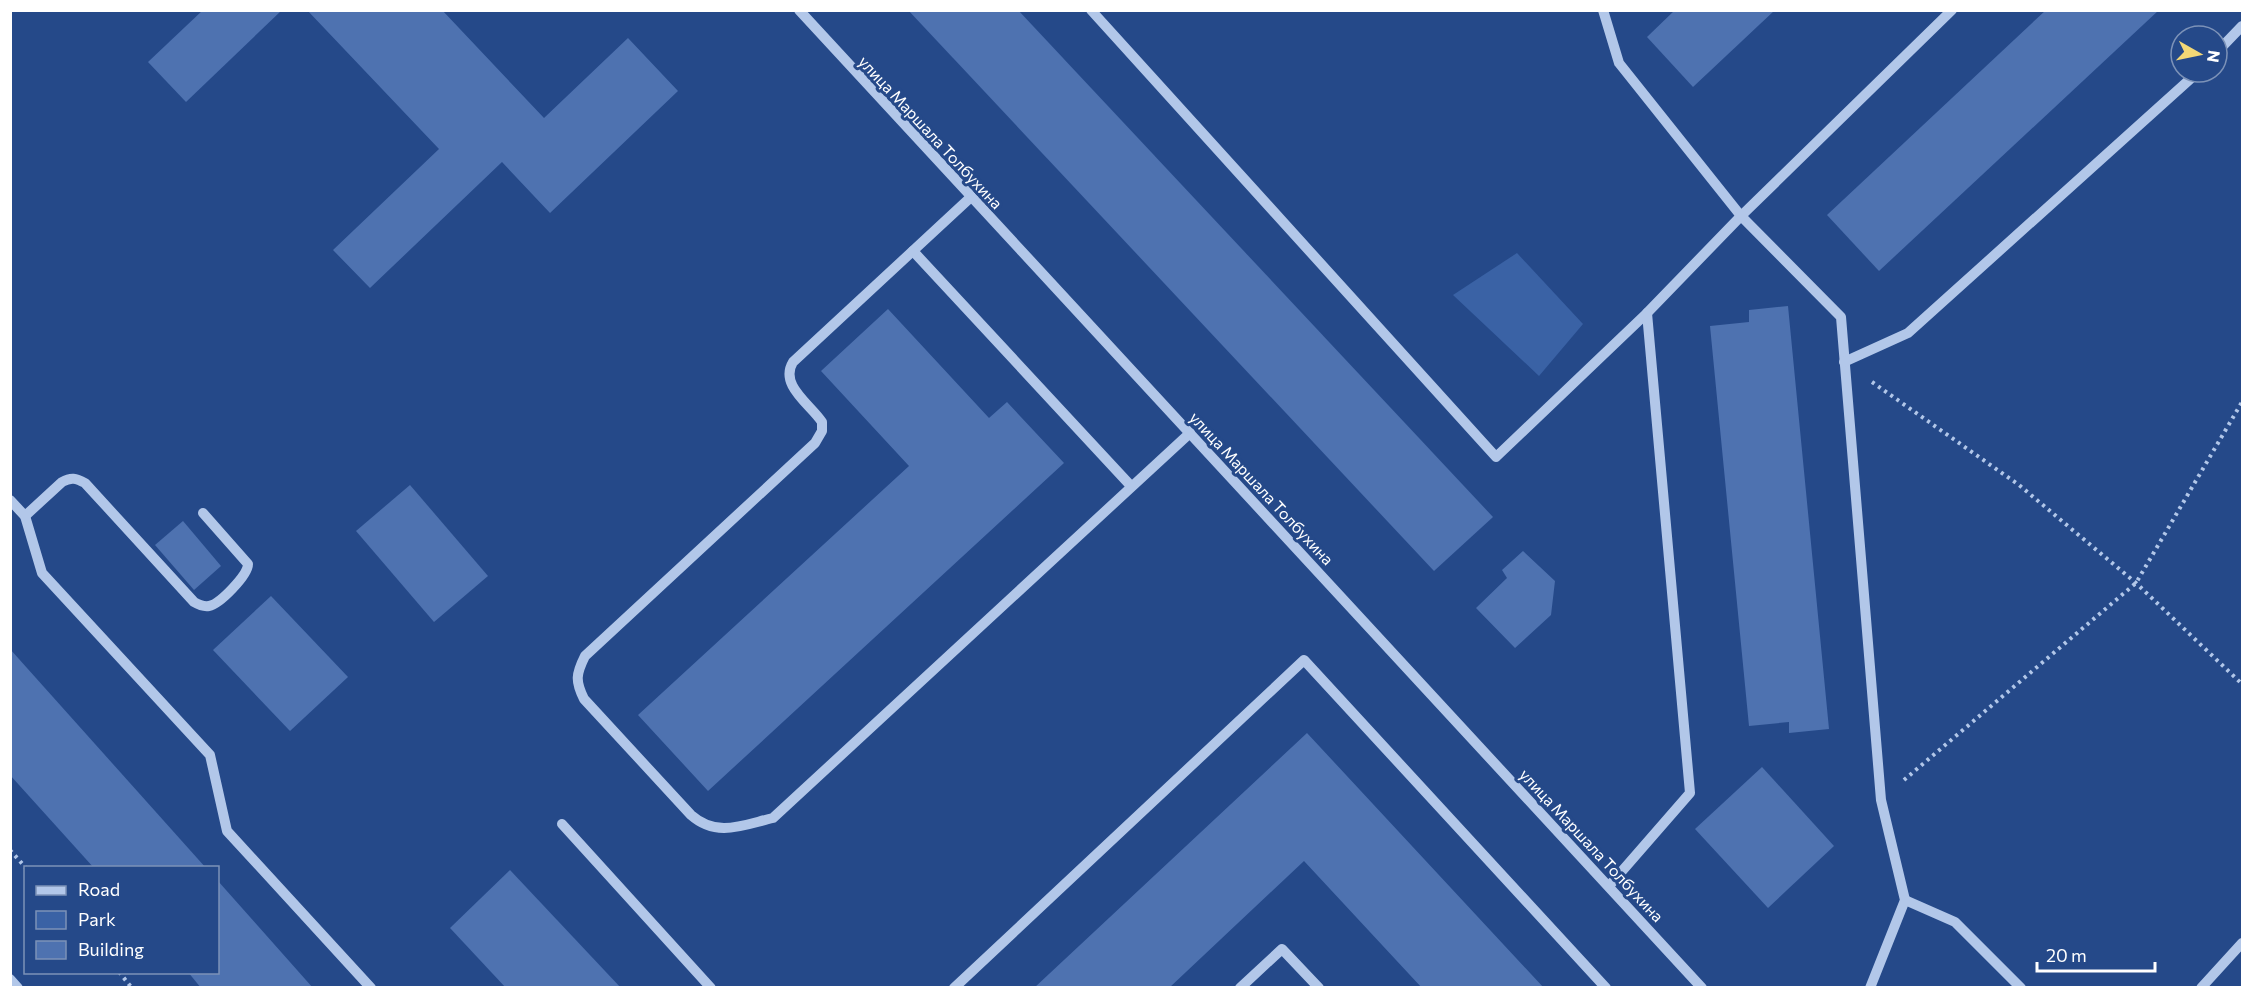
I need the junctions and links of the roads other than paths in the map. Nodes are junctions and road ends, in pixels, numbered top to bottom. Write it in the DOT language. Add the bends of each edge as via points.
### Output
graph roads {
  1 [pos="1091,10"];
  2 [pos="1603,10"];
  3 [pos="1952,10"];
  4 [pos="799,11"];
  5 [pos="2242,26"];
  6 [pos="2229,40"];
  7 [pos="2185,84"];
  8 [pos="971,197"];
  9 [pos="1742,216"];
  10 [pos="914,250"];
  11 [pos="1647,314"];
  12 [pos="1844,362"];
  13 [pos="1190,433"];
  14 [pos="1131,486"];
  15 [pos="10,500"];
  16 [pos="203,513"];
  17 [pos="26,516"];
  18 [pos="562,824"];
  19 [pos="1610,886"];
  20 [pos="1905,900"];
  21 [pos="2242,944"];
  22 [pos="10,979"];
  23 [pos="18,987"];
  24 [pos="371,987"];
  25 [pos="711,987"];
  26 [pos="954,987"];
  27 [pos="1240,987"];
  28 [pos="1319,987"];
  29 [pos="1606,987"];
  30 [pos="1702,987"];
  31 [pos="1870,987"];
  32 [pos="2021,987"];
  33 [pos="2201,987"];
  1 -- 11 [label="street" via="1496,457"];
  2 -- 9 [label="street" via="1618,63"];
  3 -- 9 [label="street"];
  4 -- 8 [label="street, улица Маршала Толбухина"];
  5 -- 6 [label="street"];
  7 -- 12 [label="street" via="1908,333"];
  8 -- 10 [label="street"];
  8 -- 13 [label="street, улица Маршала Толбухина"];
  9 -- 11 [label="street"];
  9 -- 12 [label="street" via="1841,317"];
  10 -- 14 [label="street"];
  10 -- 14 [label="street" via="789,369 792,387 822,422 815,443 585,656 578,671 584,699 701,824 730,828 773,818"];
  11 -- 19 [label="street" via="1690,793"];
  12 -- 20 [label="street" via="1881,800"];
  13 -- 14 [label="street"];
  13 -- 19 [label="street, улица Маршала Толбухина"];
  15 -- 17 [label="street"];
  16 -- 17 [label="street" via="248,564 244,576 209,606 194,602 85,483 77,479 62,482"];
  17 -- 24 [label="street" via="42,573 210,755 227,831"];
  18 -- 25 [label="street"];
  19 -- 30 [label="street, улица Маршала Толбухина"];
  20 -- 31 [label="street"];
  20 -- 32 [label="street" via="1955,921"];
  21 -- 33 [label="street"];
  22 -- 23 [label="street"];
  26 -- 29 [label="street" via="1304,660"];
  27 -- 28 [label="street" via="1282,949"];
}
